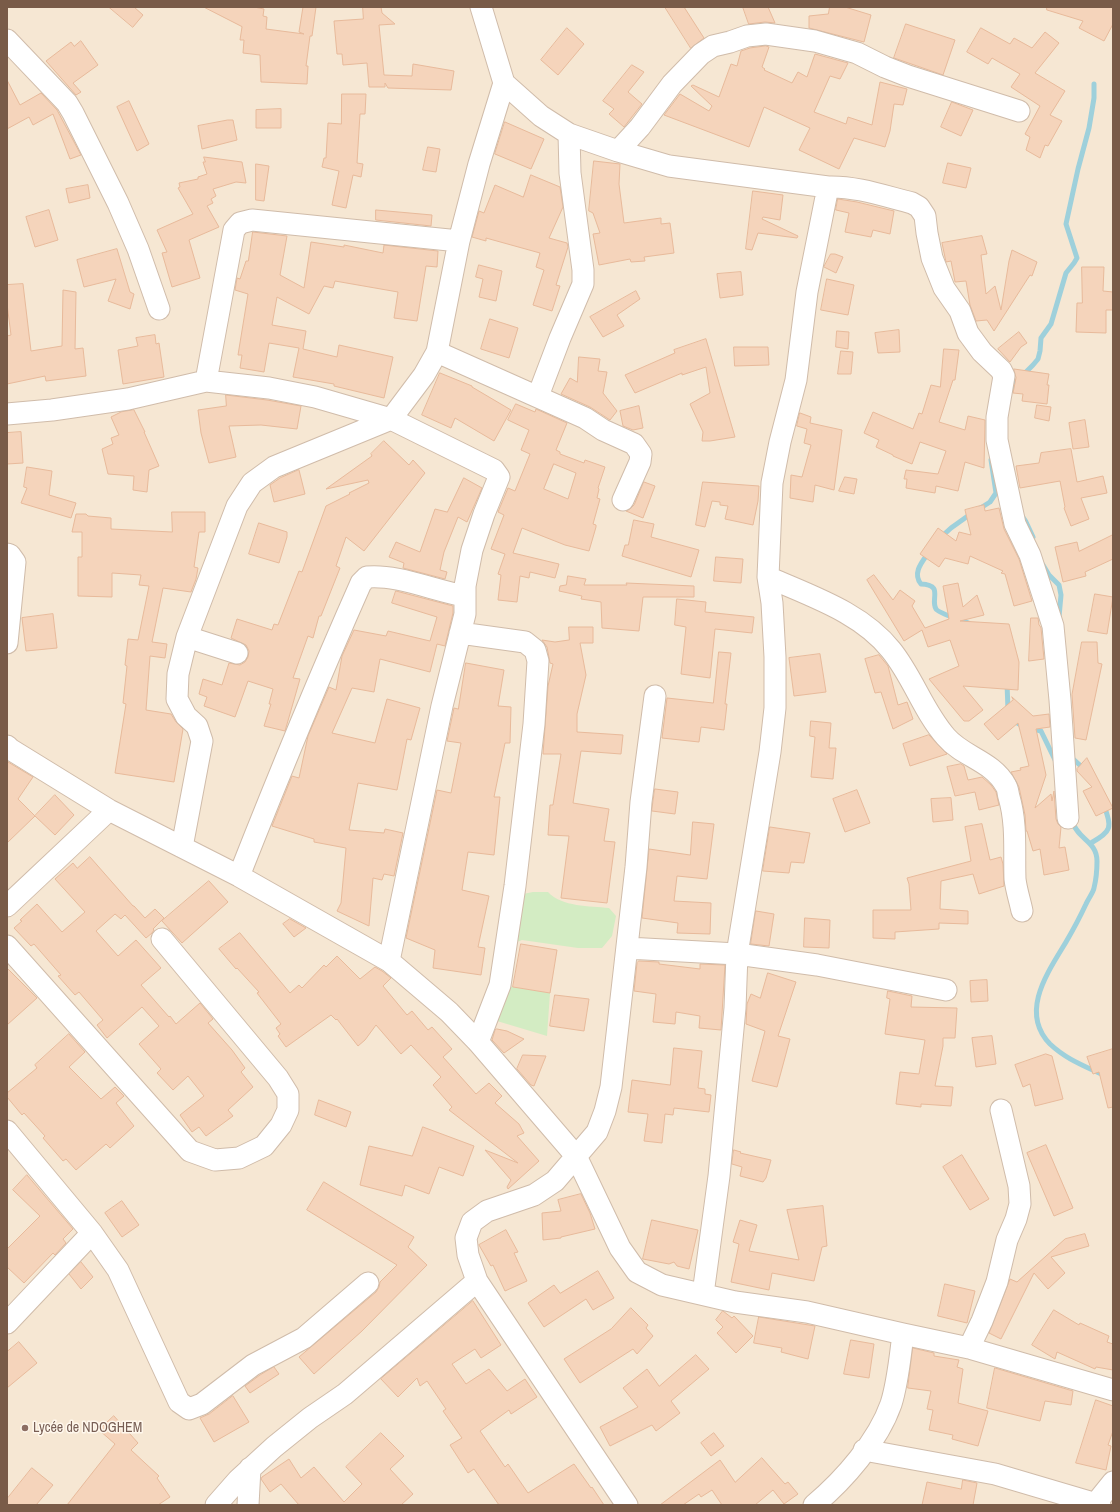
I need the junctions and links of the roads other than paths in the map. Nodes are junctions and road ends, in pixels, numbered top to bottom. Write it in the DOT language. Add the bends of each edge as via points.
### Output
graph roads {
  1 [pos="481,7"];
  2 [pos="7,40"];
  3 [pos="504,83"];
  4 [pos="1019,111"];
  5 [pos="569,134"];
  6 [pos="618,151"];
  7 [pos="828,187"];
  8 [pos="459,241"];
  9 [pos="159,309"];
  10 [pos="436,352"];
  11 [pos="206,381"];
  12 [pos="538,396"];
  13 [pos="7,414"];
  14 [pos="391,419"];
  15 [pos="623,500"];
  16 [pos="7,554"];
  17 [pos="768,577"];
  18 [pos="465,596"];
  19 [pos="460,633"];
  20 [pos="187,637"];
  21 [pos="7,644"];
  22 [pos="237,653"];
  23 [pos="655,696"];
  24 [pos="7,746"];
  25 [pos="109,810"];
  26 [pos="1068,818"];
  27 [pos="182,847"];
  28 [pos="239,876"];
  29 [pos="7,906"];
  30 [pos="1022,911"];
  31 [pos="162,939"];
  32 [pos="7,946"];
  33 [pos="627,948"];
  34 [pos="737,954"];
  35 [pos="389,961"];
  36 [pos="946,990"];
  37 [pos="478,1042"];
  38 [pos="1001,1110"];
  39 [pos="7,1131"];
  40 [pos="576,1156"];
  41 [pos="92,1233"];
  42 [pos="477,1281"];
  43 [pos="368,1283"];
  44 [pos="703,1294"];
  45 [pos="7,1323"];
  46 [pos="903,1334"];
  47 [pos="969,1348"];
  48 [pos="1113,1390"];
  49 [pos="864,1450"];
  50 [pos="250,1468"];
  51 [pos="1113,1482"];
  52 [pos="1098,1504"];
  53 [pos="216,1505"];
  54 [pos="248,1505"];
  55 [pos="627,1505"];
  56 [pos="814,1505"];
  1 -- 3 [label="street"];
  2 -- 9 [label="street" via="67,103 73,113 118,203 138,249"];
  3 -- 5 [label="street" via="541,116"];
  3 -- 8 [label="street"];
  4 -- 6 [label="street" via="908,76 857,53 815,42 766,34 747,36 713,46 701,54 672,84 640,127"];
  5 -- 6 [label="street"];
  5 -- 12 [label="street" via="570,173 583,284"];
  6 -- 7 [label="street" via="669,166"];
  7 -- 17 [label="street" via="807,292 796,380 772,483"];
  7 -- 26 [label="street" via="858,190 912,203 919,208 925,216 932,258 944,288 960,311 968,333 982,352 1002,370 1004,376 997,417 997,440 1015,524 1030,556 1053,626"];
  8 -- 10 [label="street"];
  8 -- 11 [label="street" via="252,220 240,223 234,230"];
  10 -- 12 [label="street"];
  10 -- 14 [label="street" via="424,375"];
  11 -- 13 [label="street" via="128,399"];
  11 -- 14 [label="street" via="269,388 315,397"];
  12 -- 15 [label="street" via="634,444 641,454 640,462"];
  14 -- 18 [label="street" via="494,470 498,477 472,550"];
  14 -- 20 [label="street" via="274,468 252,483 237,506"];
  16 -- 21 [label="street" via="15,562"];
  17 -- 30 [label="street" via="844,612 870,628 891,649 946,738 993,769 1006,786 1012,808 1015,880"];
  17 -- 34 [label="street" via="775,657 775,708"];
  18 -- 19 [label="street" via="465,614"];
  18 -- 28 [label="street" via="375,576 367,577 361,583 280,771"];
  19 -- 35 [label="street" via="442,706"];
  19 -- 37 [label="street" via="525,642 535,650 538,661 534,724 503,970 500,985"];
  20 -- 22 [label="street"];
  20 -- 27 [label="street" via="178,674 177,699 186,716 197,726 202,740"];
  23 -- 33 [label="street" via="641,802"];
  24 -- 25 [label="street"];
  25 -- 27 [label="street"];
  25 -- 29 [label="street"];
  27 -- 28 [label="street"];
  28 -- 35 [label="street"];
  31 -- 32 [label="street" via="278,1078 288,1094 288,1110 281,1125 264,1146 239,1158 215,1160 190,1151"];
  33 -- 34 [label="street"];
  33 -- 40 [label="street" via="611,1087 597,1132"];
  34 -- 36 [label="street" via="817,965"];
  34 -- 44 [label="street" via="736,1008 719,1176"];
  35 -- 37 [label="street" via="450,1012"];
  37 -- 40 [label="street"];
  38 -- 47 [label="street" via="1019,1186 1020,1204 1007,1240 997,1282"];
  39 -- 41 [label="street"];
  40 -- 42 [label="street" via="555,1181 534,1195 487,1211 472,1222 466,1243"];
  40 -- 44 [label="street" via="620,1248 637,1272 662,1285"];
  41 -- 43 [label="street" via="118,1270 178,1402 189,1409 202,1404 253,1365 304,1338"];
  41 -- 45 [label="street"];
  42 -- 50 [label="street" via="345,1394 310,1418"];
  42 -- 55 [label="street"];
  44 -- 46 [label="street" via="735,1302 807,1312"];
  46 -- 47 [label="street"];
  46 -- 49 [label="street" via="891,1404 880,1427"];
  47 -- 48 [label="street"];
  49 -- 52 [label="street" via="995,1474"];
  49 -- 56 [label="street" via="850,1470"];
  50 -- 53 [label="street"];
  50 -- 54 [label="street"];
  51 -- 52 [label="street"];
}
